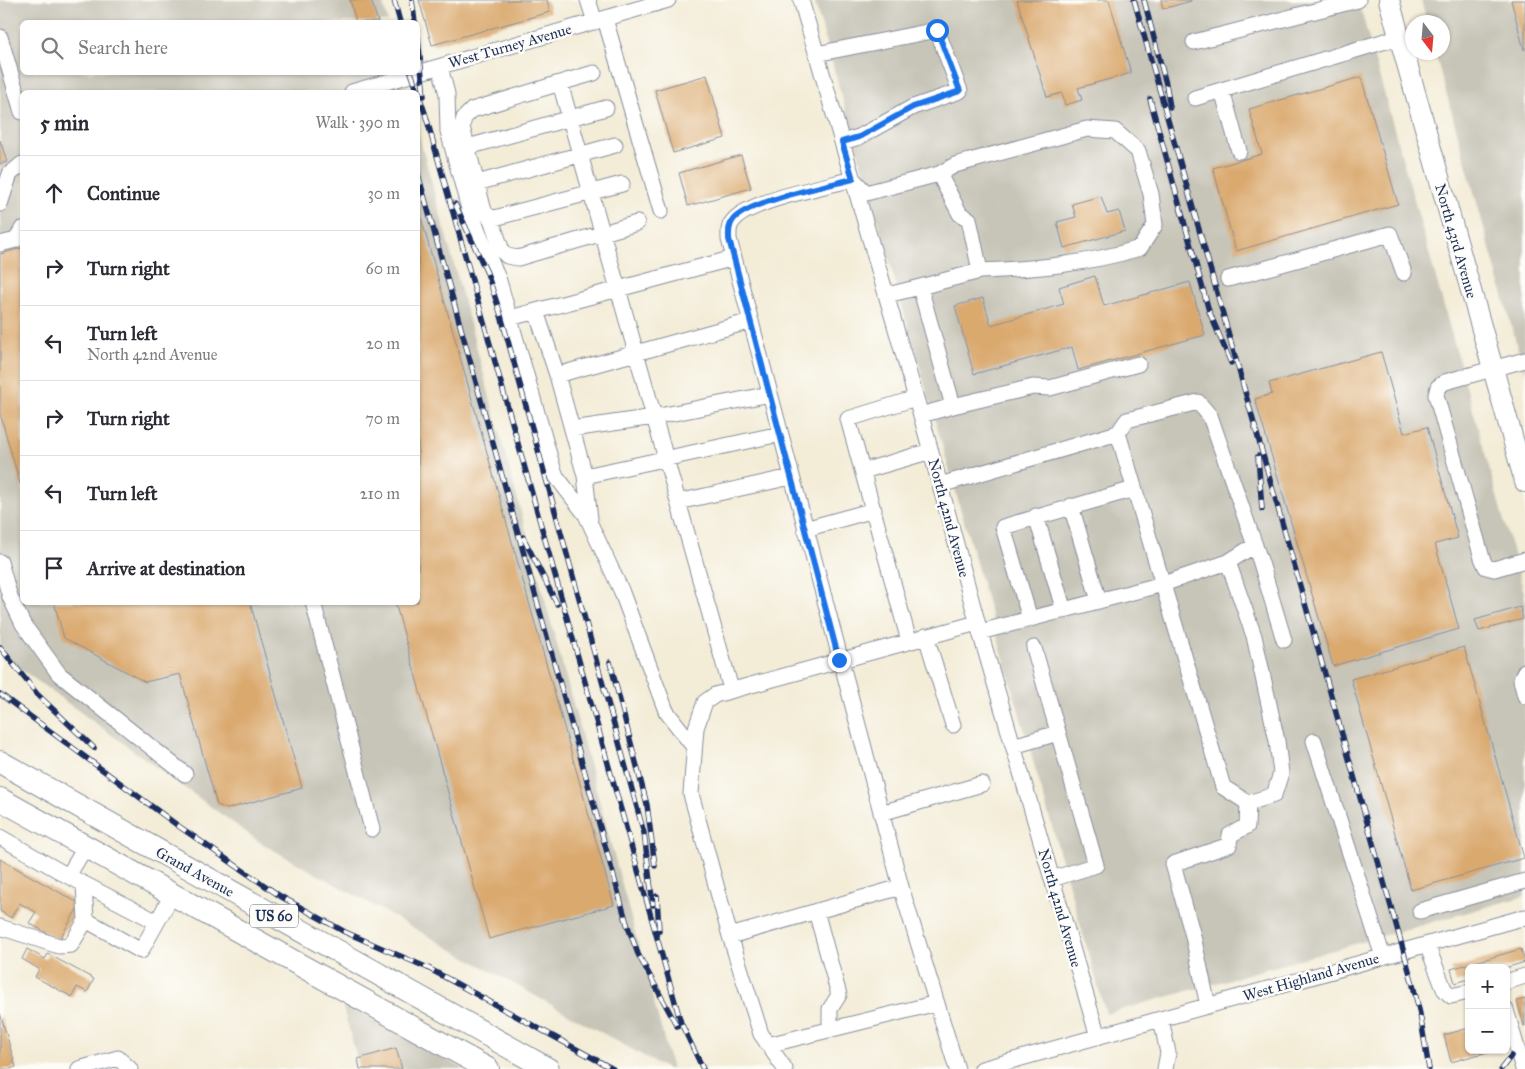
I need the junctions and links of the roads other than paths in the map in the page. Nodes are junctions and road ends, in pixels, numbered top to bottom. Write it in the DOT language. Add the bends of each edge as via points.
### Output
graph roads {
  1 [pos="588,0"];
  2 [pos="668,0"];
  3 [pos="800,0"];
  4 [pos="1358,0"];
  5 [pos="1389,0"];
  6 [pos="1329,3"];
  7 [pos="600,20"];
  8 [pos="0,37"];
  9 [pos="1399,37"];
  10 [pos="1194,42"];
  11 [pos="816,54"];
  12 [pos="440,67"];
  13 [pos="420,73"];
  14 [pos="594,73"];
  15 [pos="412,75"];
  16 [pos="560,83"];
  17 [pos="359,90"];
  18 [pos="1222,90"];
  19 [pos="1195,98"];
  20 [pos="20,105"];
  21 [pos="606,108"];
  22 [pos="569,118"];
  23 [pos="842,142"];
  24 [pos="615,146"];
  25 [pos="468,147"];
  26 [pos="1239,151"];
  27 [pos="580,155"];
  28 [pos="20,166"];
  29 [pos="940,174"];
  30 [pos="853,179"];
  31 [pos="477,184"];
  32 [pos="622,184"];
  33 [pos="590,192"];
  34 [pos="0,204"];
  35 [pos="661,211"];
  36 [pos="491,219"];
  37 [pos="637,223"];
  38 [pos="20,233"];
  39 [pos="602,233"];
  40 [pos="0,244"];
  41 [pos="734,258"];
  42 [pos="980,271"];
  43 [pos="1404,273"];
  44 [pos="1228,279"];
  45 [pos="920,288"];
  46 [pos="618,289"];
  47 [pos="887,295"];
  48 [pos="536,311"];
  49 [pos="510,318"];
  50 [pos="750,321"];
  51 [pos="636,352"];
  52 [pos="1525,360"];
  53 [pos="1138,364"];
  54 [pos="1493,370"];
  55 [pos="557,374"];
  56 [pos="770,394"];
  57 [pos="916,398"];
  58 [pos="953,406"];
  59 [pos="921,415"];
  60 [pos="654,417"];
  61 [pos="572,428"];
  62 [pos="1118,433"];
  63 [pos="780,434"];
  64 [pos="931,451"];
  65 [pos="666,458"];
  66 [pos="863,471"];
  67 [pos="585,476"];
  68 [pos="792,477"];
  69 [pos="1525,481"];
  70 [pos="940,485"];
  71 [pos="1134,489"];
  72 [pos="678,502"];
  73 [pos="1070,506"];
  74 [pos="874,510"];
  75 [pos="1036,516"];
  76 [pos="590,522"];
  77 [pos="805,529"];
  78 [pos="1255,545"];
  79 [pos="1525,560"];
  80 [pos="0,562"];
  81 [pos="1228,562"];
  82 [pos="1164,584"];
  83 [pos="1099,601"];
  84 [pos="314,605"];
  85 [pos="1064,611"];
  86 [pos="1030,620"];
  87 [pos="978,628"];
  88 [pos="926,636"];
  89 [pos="909,640"];
  90 [pos="1284,640"];
  91 [pos="1034,648"];
  92 [pos="839,660"];
  93 [pos="1525,671"];
  94 [pos="731,689"];
  95 [pos="1525,696"];
  96 [pos="954,725"];
  97 [pos="1058,733"];
  98 [pos="1314,740"];
  99 [pos="694,746"];
  100 [pos="1013,746"];
  101 [pos="0,762"];
  102 [pos="185,774"];
  103 [pos="982,784"];
  104 [pos="0,799"];
  105 [pos="1248,803"];
  106 [pos="881,813"];
  107 [pos="372,829"];
  108 [pos="0,838"];
  109 [pos="86,846"];
  110 [pos="68,876"];
  111 [pos="1052,879"];
  112 [pos="1525,880"];
  113 [pos="84,884"];
  114 [pos="901,887"];
  115 [pos="172,895"];
  116 [pos="816,911"];
  117 [pos="1420,911"];
  118 [pos="1525,918"];
  119 [pos="86,920"];
  120 [pos="157,922"];
  121 [pos="0,927"];
  122 [pos="730,936"];
  123 [pos="1427,945"];
  124 [pos="1383,957"];
  125 [pos="1525,976"];
  126 [pos="1510,981"];
  127 [pos="1465,993"];
  128 [pos="937,1003"];
  129 [pos="1208,1006"];
  130 [pos="1161,1019"];
  131 [pos="1510,1024"];
  132 [pos="830,1030"];
  133 [pos="1098,1037"];
  134 [pos="768,1045"];
  135 [pos="79,1069"];
  136 [pos="130,1069"];
  137 [pos="488,1069"];
  138 [pos="548,1069"];
  139 [pos="785,1069"];
  140 [pos="957,1069"];
  141 [pos="982,1069"];
  142 [pos="1165,1069"];
  143 [pos="1523,1069"];
  1 -- 7 [label="street"];
  2 -- 7 [label="street, West Turney Avenue"];
  3 -- 11 [label="street, North 42nd Avenue"];
  4 -- 6 [label="street"];
  5 -- 9 [label="main road, North 43rd Avenue"];
  6 -- 10 [label="street"];
  7 -- 12 [label="street, West Turney Avenue"];
  7 -- 35 [label="street"];
  8 -- 20 [label="street"];
  9 -- 18 [label="street"];
  9 -- 54 [label="main road, North 43rd Avenue"];
  11 -- 23 [label="street, North 42nd Avenue"];
  11 -- 23 [label="street" via="937,30 960,91 913,107 859,137"];
  12 -- 13 [label="street, West Turney Avenue"];
  12 -- 49 [label="street" via="447,94 448,131 469,209 499,281"];
  14 -- 16 [label="street"];
  15 -- 17 [label="street, West Turney Avenue"];
  16 -- 22 [label="street"];
  16 -- 25 [label="street" via="468,113 462,124"];
  18 -- 19 [label="street"];
  18 -- 26 [label="street"];
  21 -- 22 [label="street"];
  22 -- 25 [label="street"];
  22 -- 27 [label="street"];
  23 -- 30 [label="street, North 42nd Avenue"];
  24 -- 27 [label="street"];
  25 -- 31 [label="street"];
  27 -- 31 [label="street"];
  27 -- 33 [label="street"];
  28 -- 34 [label="street" via="10,174"];
  29 -- 30 [label="street" via="866,192"];
  29 -- 42 [label="street" via="960,214 969,219"];
  29 -- 42 [label="street" via="955,165 1087,129 1115,131 1138,151 1151,194 1155,225 1140,248 1036,269"];
  30 -- 41 [label="street" via="752,207 741,213 732,221 729,230"];
  30 -- 47 [label="street, North 42nd Avenue"];
  31 -- 36 [label="street" via="484,211"];
  32 -- 33 [label="street"];
  33 -- 36 [label="street"];
  33 -- 39 [label="street"];
  36 -- 39 [label="street" via="502,250 510,258"];
  37 -- 39 [label="street"];
  38 -- 40 [label="street" via="16,240"];
  39 -- 46 [label="street"];
  41 -- 46 [label="street"];
  41 -- 50 [label="street"];
  42 -- 45 [label="street"];
  43 -- 44 [label="street" via="1390,234"];
  45 -- 47 [label="street"];
  45 -- 58 [label="street"];
  46 -- 48 [label="street"];
  46 -- 51 [label="street"];
  47 -- 57 [label="street, North 42nd Avenue"];
  48 -- 49 [label="street"];
  48 -- 55 [label="street"];
  49 -- 76 [label="street" via="553,468"];
  50 -- 51 [label="street"];
  50 -- 56 [label="street"];
  51 -- 55 [label="street"];
  51 -- 60 [label="street"];
  52 -- 54 [label="street"];
  53 -- 58 [label="street" via="1050,388 1033,387"];
  54 -- 69 [label="main road, North 43rd Avenue"];
  54 -- 79 [label="street" via="1445,382 1438,386 1436,395 1486,567 1494,569"];
  55 -- 61 [label="street"];
  56 -- 60 [label="street"];
  56 -- 63 [label="street"];
  57 -- 59 [label="street, North 42nd Avenue"];
  57 -- 66 [label="street" via="848,419"];
  58 -- 59 [label="street"];
  59 -- 64 [label="street, North 42nd Avenue"];
  60 -- 61 [label="street"];
  60 -- 65 [label="street"];
  61 -- 67 [label="street"];
  62 -- 70 [label="street"];
  62 -- 71 [label="street"];
  62 -- 78 [label="street" via="1127,420 1198,402 1210,416"];
  63 -- 65 [label="street"];
  63 -- 68 [label="street"];
  64 -- 66 [label="street"];
  64 -- 70 [label="street, North 42nd Avenue"];
  65 -- 67 [label="street"];
  65 -- 72 [label="street"];
  66 -- 74 [label="street"];
  67 -- 76 [label="street"];
  68 -- 72 [label="street"];
  68 -- 77 [label="street"];
  70 -- 87 [label="street, North 42nd Avenue"];
  71 -- 73 [label="street"];
  71 -- 82 [label="street"];
  72 -- 94 [label="street"];
  73 -- 75 [label="street"];
  73 -- 83 [label="street"];
  74 -- 77 [label="street"];
  74 -- 89 [label="street"];
  75 -- 85 [label="street"];
  75 -- 86 [label="street" via="1003,527"];
  76 -- 99 [label="street" via="621,590 666,711"];
  77 -- 92 [label="street"];
  78 -- 81 [label="street"];
  78 -- 90 [label="street"];
  80 -- 102 [label="street" via="10,597 23,624 59,674"];
  81 -- 82 [label="street"];
  81 -- 105 [label="street" via="1254,636 1281,773 1274,794"];
  82 -- 83 [label="street"];
  82 -- 105 [label="street" via="1223,787"];
  83 -- 85 [label="street"];
  84 -- 107 [label="street"];
  85 -- 86 [label="street"];
  86 -- 87 [label="street"];
  87 -- 88 [label="street"];
  87 -- 100 [label="street, North 42nd Avenue"];
  88 -- 89 [label="street"];
  88 -- 96 [label="street"];
  89 -- 92 [label="street"];
  91 -- 97 [label="street"];
  92 -- 94 [label="street"];
  92 -- 106 [label="street"];
  93 -- 95 [label="street" via="1521,680"];
  94 -- 99 [label="street" via="705,702"];
  97 -- 100 [label="street"];
  97 -- 111 [label="street" via="1096,865"];
  98 -- 124 [label="street"];
  99 -- 122 [label="street" via="693,805"];
  100 -- 111 [label="street, North 42nd Avenue"];
  101 -- 138 [label="highway, Grand Avenue / US 60"];
  103 -- 106 [label="street"];
  104 -- 109 [label="highway, Grand Avenue / US 60"];
  105 -- 129 [label="street" via="1247,826 1230,835 1229,845 1173,864"];
  106 -- 114 [label="street"];
  108 -- 110 [label="street"];
  109 -- 110 [label="street"];
  109 -- 115 [label="highway, Grand Avenue / US 60"];
  110 -- 113 [label="street"];
  111 -- 133 [label="street, North 42nd Avenue"];
  112 -- 117 [label="street"];
  113 -- 119 [label="street"];
  113 -- 120 [label="street"];
  114 -- 116 [label="street"];
  114 -- 128 [label="street"];
  115 -- 120 [label="street"];
  115 -- 137 [label="highway, Grand Avenue / US 60"];
  116 -- 122 [label="street"];
  116 -- 132 [label="street" via="839,995 830,1009"];
  118 -- 123 [label="street, West Highland Avenue"];
  119 -- 120 [label="street" via="141,950"];
  119 -- 121 [label="street" via="71,945 59,946"];
  122 -- 134 [label="street" via="755,1016"];
  123 -- 124 [label="street, West Highland Avenue"];
  123 -- 127 [label="street" via="1444,989 1451,996"];
  124 -- 129 [label="street, West Highland Avenue"];
  125 -- 126 [label="street"];
  128 -- 132 [label="street"];
  128 -- 140 [label="street"];
  129 -- 130 [label="street, West Highland Avenue"];
  130 -- 133 [label="street, West Highland Avenue"];
  130 -- 142 [label="street" via="1168,1053"];
  131 -- 143 [label="street"];
  132 -- 134 [label="street"];
  133 -- 141 [label="street, West Highland Avenue"];
  134 -- 139 [label="street"];
  135 -- 136 [label="street" via="118,1058"];
}
